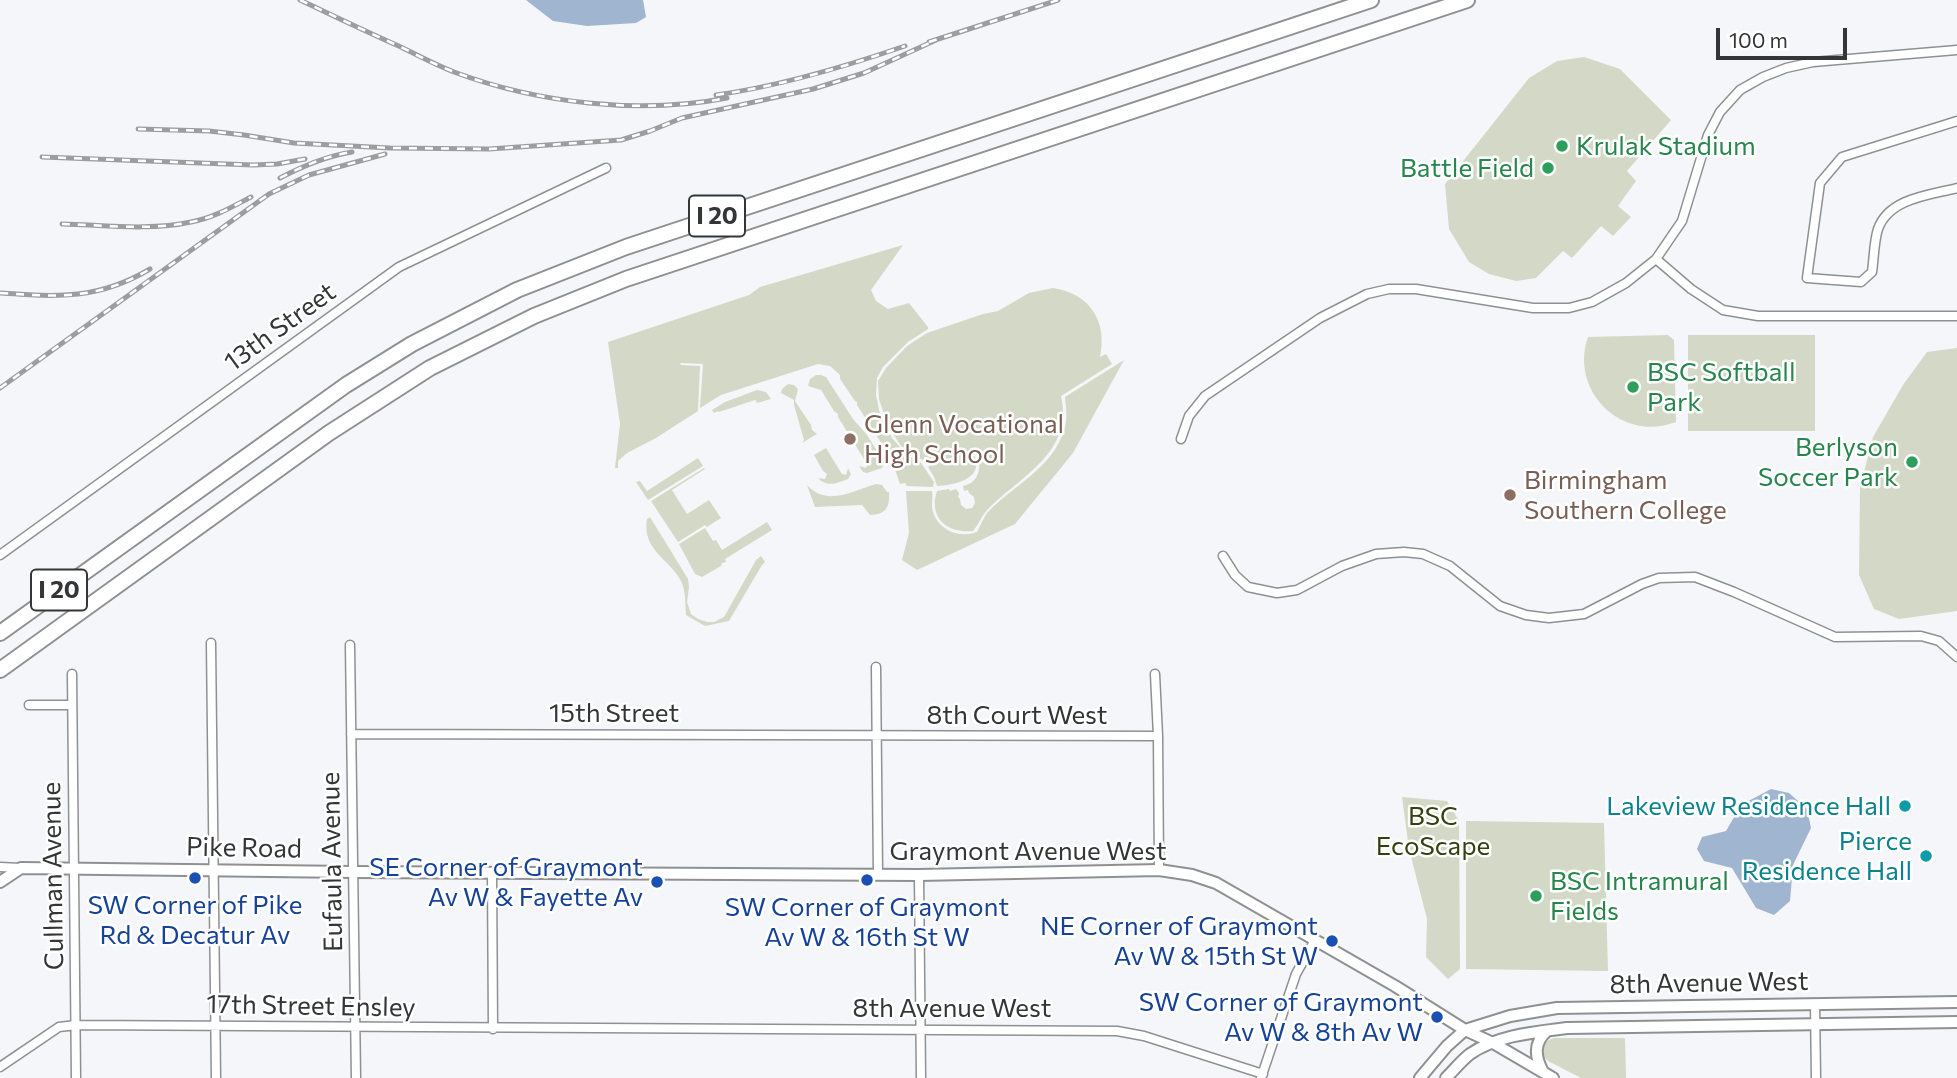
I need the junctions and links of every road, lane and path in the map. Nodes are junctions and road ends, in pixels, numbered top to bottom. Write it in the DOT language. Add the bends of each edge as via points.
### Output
graph roads {
  1 [pos="1371,0"];
  2 [pos="1467,0"];
  3 [pos="1957,50"];
  4 [pos="1957,121"];
  5 [pos="606,168"];
  6 [pos="1957,188"];
  7 [pos="1656,258"];
  8 [pos="1957,316"];
  9 [pos="1181,439"];
  10 [pos="0,555"];
  11 [pos="1223,556"];
  12 [pos="0,632"];
  13 [pos="211,643"];
  14 [pos="350,645"];
  15 [pos="1957,657"];
  16 [pos="876,667"];
  17 [pos="0,670"];
  18 [pos="72,674"];
  19 [pos="1155,674"];
  20 [pos="29,705"];
  21 [pos="72,705"];
  22 [pos="351,734"];
  23 [pos="876,735"];
  24 [pos="1158,736"];
  25 [pos="0,867"];
  26 [pos="21,868"];
  27 [pos="74,869"];
  28 [pos="214,870"];
  29 [pos="1159,870"];
  30 [pos="352,872"];
  31 [pos="492,873"];
  32 [pos="877,875"];
  33 [pos="919,875"];
  34 [pos="0,882"];
  35 [pos="1315,940"];
  36 [pos="1957,1002"];
  37 [pos="1815,1004"];
  38 [pos="1957,1022"];
  39 [pos="1816,1024"];
  40 [pos="76,1025"];
  41 [pos="215,1025"];
  42 [pos="355,1027"];
  43 [pos="493,1029"];
  44 [pos="634,1030"];
  45 [pos="1465,1030"];
  46 [pos="1547,1030"];
  47 [pos="921,1031"];
  48 [pos="1493,1043"];
  49 [pos="0,1067"];
  50 [pos="1548,1075"];
  51 [pos="1262,1076"];
  52 [pos="76,1078"];
  53 [pos="216,1078"];
  54 [pos="356,1078"];
  55 [pos="921,1078"];
  56 [pos="1420,1078"];
  57 [pos="1446,1078"];
  58 [pos="1816,1078"];
  1 -- 12 [label="highway, I 20" via="626,247 517,290 412,344 346,385"];
  2 -- 17 [label="highway, I 20" via="626,279 534,316 430,368 329,433"];
  3 -- 7 [label="street" via="1813,62 1763,76 1741,90 1714,123 1682,221"];
  4 -- 6 [label="street" via="1842,157 1820,183 1807,278 1861,282 1872,272 1885,214 1904,202"];
  5 -- 10 [label="street, 13th Street" via="398,267"];
  7 -- 8 [label="street" via="1723,310 1758,316"];
  7 -- 9 [label="street" via="1626,283 1592,302 1569,308 1534,309 1416,289 1367,294 1320,318 1205,396 1189,416"];
  11 -- 15 [label="street" via="1248,587 1277,593 1297,590 1376,554 1423,554 1450,566 1500,606 1549,618 1584,614 1659,578 1695,577 1835,637 1921,636 1939,641"];
  13 -- 28 [label="street"];
  14 -- 22 [label="street, Eufaula Avenue"];
  16 -- 23 [label="street"];
  18 -- 21 [label="street, Cullman Avenue"];
  19 -- 24 [label="street"];
  20 -- 21 [label="street"];
  21 -- 27 [label="street, Cullman Avenue"];
  22 -- 23 [label="street, 15th Street"];
  22 -- 30 [label="street, Eufaula Avenue"];
  23 -- 24 [label="street, 8th Court West"];
  23 -- 32 [label="street"];
  24 -- 29 [label="street"];
  25 -- 26 [label="street"];
  26 -- 27 [label="street, Pike Road"];
  26 -- 34 [label="street"];
  27 -- 28 [label="street, Pike Road"];
  27 -- 40 [label="street, Cullman Avenue"];
  28 -- 30 [label="street, Pike Road"];
  28 -- 41 [label="street"];
  29 -- 33 [label="street, Graymont Avenue West"];
  29 -- 35 [label="street, Graymont Avenue West" via="1216,884"];
  30 -- 31 [label="street, Pike Road"];
  30 -- 42 [label="street, Eufaula Avenue"];
  31 -- 32 [label="street, Graymont Avenue West"];
  31 -- 43 [label="street"];
  32 -- 33 [label="street, Graymont Avenue West"];
  33 -- 47 [label="street"];
  35 -- 45 [label="street, Graymont Avenue West"];
  35 -- 51 [label="street" via="1296,974"];
  36 -- 37 [label="street, 8th Avenue West"];
  37 -- 39 [label="street"];
  37 -- 45 [label="street, 8th Avenue West" via="1557,1008"];
  38 -- 39 [label="street, 8th Avenue West"];
  39 -- 46 [label="street, 8th Avenue West"];
  39 -- 58 [label="street"];
  40 -- 41 [label="street, 17th Street Ensley"];
  40 -- 49 [label="street, 17th Street Ensley" via="59,1027"];
  40 -- 52 [label="street, Cullman Avenue"];
  41 -- 42 [label="street, 17th Street Ensley"];
  41 -- 53 [label="street"];
  42 -- 43 [label="street, 17th Street Ensley"];
  42 -- 54 [label="street, Eufaula Avenue"];
  43 -- 44 [label="street, 17th Street Ensley"];
  44 -- 47 [label="street, 8th Avenue West"];
  45 -- 48 [label="street, Graymont Avenue West"];
  45 -- 56 [label="street"];
  46 -- 48 [label="street, 8th Avenue West"];
  46 -- 50 [label="street" via="1537,1043 1538,1062"];
  47 -- 51 [label="street, 8th Avenue West" via="1117,1031"];
  47 -- 55 [label="street"];
  48 -- 50 [label="street, Graymont Avenue West"];
  48 -- 57 [label="street, 8th Avenue West" via="1474,1052"];
}
